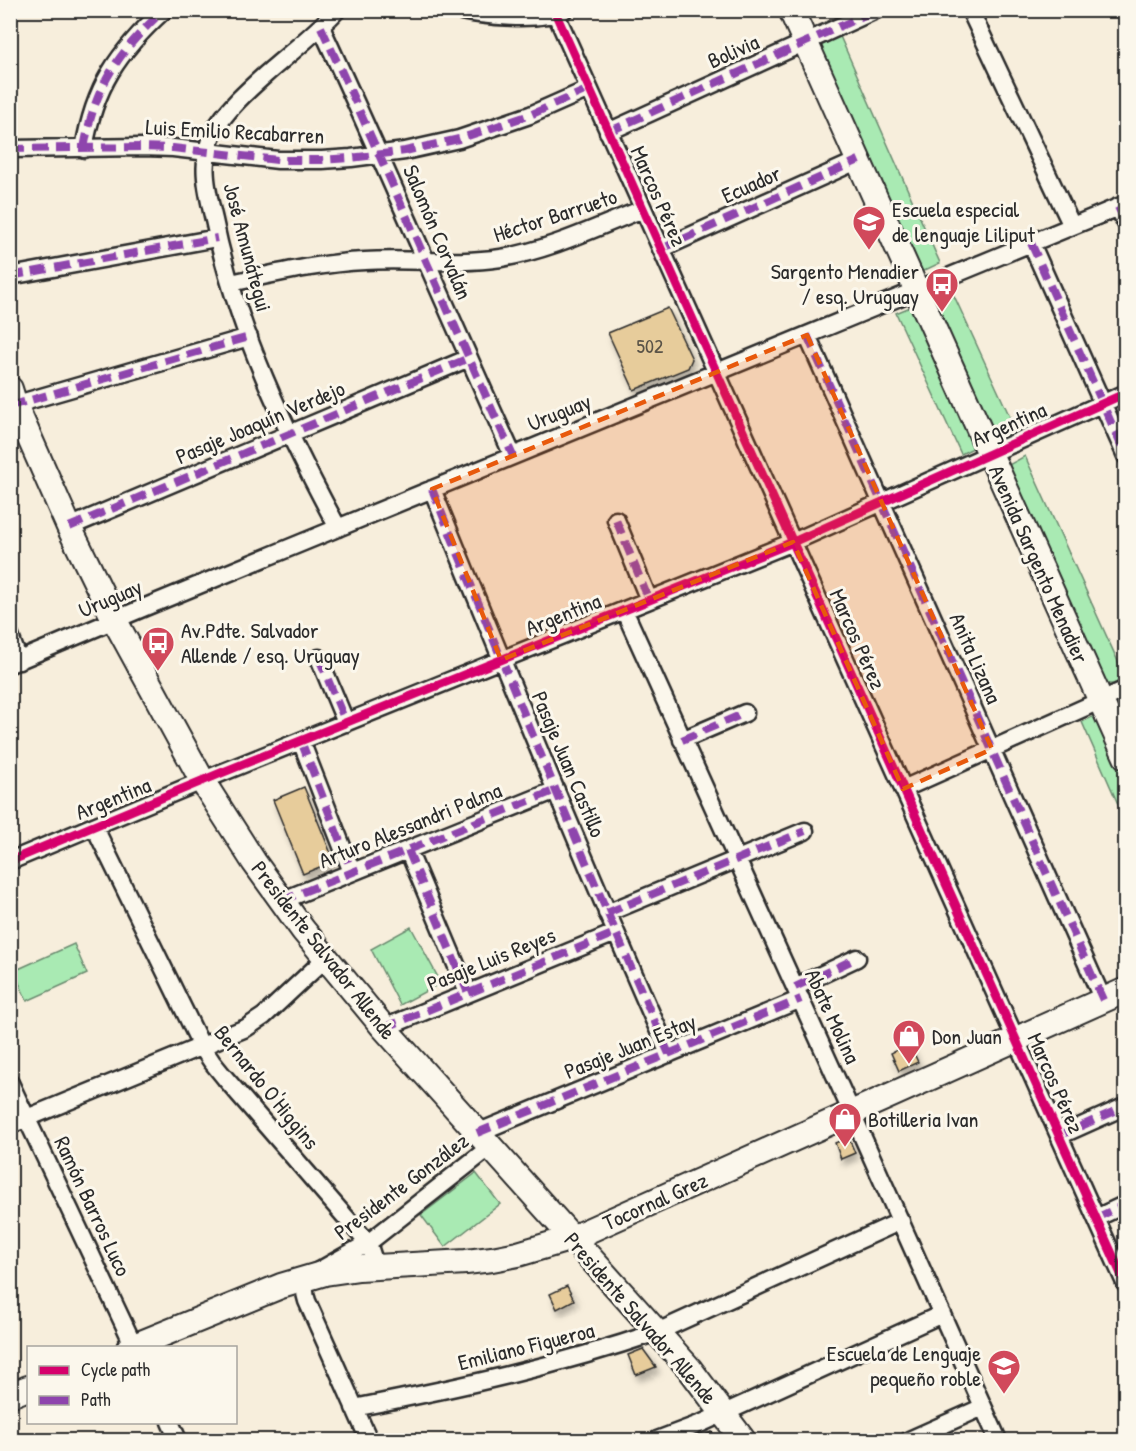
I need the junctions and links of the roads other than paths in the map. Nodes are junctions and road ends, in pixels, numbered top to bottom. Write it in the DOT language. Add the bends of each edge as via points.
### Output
graph roads {
  1 [pos="164,10"];
  2 [pos="338,10"];
  3 [pos="456,10"];
  4 [pos="792,10"];
  5 [pos="876,10"];
  6 [pos="970,10"];
  7 [pos="558,12"];
  8 [pos="321,27"];
  9 [pos="806,42"];
  10 [pos="589,89"];
  11 [pos="608,132"];
  12 [pos="84,148"];
  13 [pos="10,149"];
  14 [pos="207,152"];
  15 [pos="380,154"];
  16 [pos="858,160"];
  17 [pos="1122,206"];
  18 [pos="643,209"];
  19 [pos="1125,223"];
  20 [pos="1072,226"];
  21 [pos="217,238"];
  22 [pos="1031,243"];
  23 [pos="661,249"];
  24 [pos="425,261"];
  25 [pos="10,276"];
  26 [pos="230,283"];
  27 [pos="916,290"];
  28 [pos="807,335"];
  29 [pos="249,337"];
  30 [pos="469,358"];
  31 [pos="716,372"];
  32 [pos="1125,393"];
  33 [pos="12,400"];
  34 [pos="1102,404"];
  35 [pos="290,434"];
  36 [pos="990,454"];
  37 [pos="513,456"];
  38 [pos="1125,456"];
  39 [pos="432,489"];
  40 [pos="882,502"];
  41 [pos="616,520"];
  42 [pos="69,527"];
  43 [pos="338,528"];
  44 [pos="793,542"];
  45 [pos="649,600"];
  46 [pos="624,610"];
  47 [pos="114,619"];
  48 [pos="10,636"];
  49 [pos="319,658"];
  50 [pos="501,660"];
  51 [pos="15,662"];
  52 [pos="1125,689"];
  53 [pos="1100,701"];
  54 [pos="745,713"];
  55 [pos="346,723"];
  56 [pos="682,740"];
  57 [pos="302,741"];
  58 [pos="992,749"];
  59 [pos="1125,757"];
  60 [pos="203,782"];
  61 [pos="903,789"];
  62 [pos="556,790"];
  63 [pos="94,826"];
  64 [pos="805,831"];
  65 [pos="408,849"];
  66 [pos="737,860"];
  67 [pos="10,861"];
  68 [pos="352,872"];
  69 [pos="281,901"];
  70 [pos="607,913"];
  71 [pos="615,933"];
  72 [pos="326,958"];
  73 [pos="857,958"];
  74 [pos="1125,990"];
  75 [pos="468,993"];
  76 [pos="798,993"];
  77 [pos="1103,1000"];
  78 [pos="384,1028"];
  79 [pos="1016,1040"];
  80 [pos="202,1047"];
  81 [pos="669,1054"];
  82 [pos="10,1083"];
  83 [pos="1125,1106"];
  84 [pos="852,1113"];
  85 [pos="27,1119"];
  86 [pos="10,1125"];
  87 [pos="1059,1136"];
  88 [pos="484,1140"];
  89 [pos="1125,1204"];
  90 [pos="1095,1218"];
  91 [pos="900,1221"];
  92 [pos="572,1238"];
  93 [pos="368,1243"];
  94 [pos="376,1267"];
  95 [pos="308,1277"];
  96 [pos="1125,1285"];
  97 [pos="942,1314"];
  98 [pos="657,1332"];
  99 [pos="132,1346"];
  100 [pos="134,1346"];
  101 [pos="27,1388"];
  102 [pos="10,1395"];
  103 [pos="983,1407"];
  104 [pos="354,1408"];
  105 [pos="723,1413"];
  106 [pos="171,1424"];
  107 [pos="178,1440"];
  108 [pos="369,1440"];
  109 [pos="657,1440"];
  110 [pos="743,1440"];
  111 [pos="909,1440"];
  112 [pos="998,1440"];
  1 -- 12 [label="street" via="128,45 107,76 92,112"];
  2 -- 8 [label="street, José Amunátegui"];
  3 -- 7 [label="street" via="500,16"];
  4 -- 9 [label="main road, Avenida Sargento Menadier"];
  5 -- 9 [label="street, Bolivia"];
  6 -- 20 [label="street"];
  7 -- 10 [label="street, Marcos Pérez"];
  8 -- 14 [label="street, José Amunátegui" via="237,102 215,131"];
  8 -- 15 [label="street, Salomón Corvalán"];
  9 -- 11 [label="street, Bolivia"];
  9 -- 16 [label="main road, Avenida Sargento Menadier"];
  10 -- 11 [label="street, Marcos Pérez"];
  10 -- 15 [label="street, Luis Emilio Recabarren" via="459,140"];
  11 -- 18 [label="street, Marcos Pérez"];
  12 -- 13 [label="street, Luis Emilio Recabarren"];
  12 -- 14 [label="street, Luis Emilio Recabarren"];
  14 -- 15 [label="street, Luis Emilio Recabarren" via="300,161"];
  14 -- 21 [label="street, José Amunátegui" via="206,180"];
  15 -- 24 [label="street, Salomón Corvalán"];
  16 -- 23 [label="street, Ecuador"];
  16 -- 27 [label="main road, Avenida Sargento Menadier"];
  17 -- 19 [label="street"];
  17 -- 20 [label="street, Uruguay"];
  18 -- 23 [label="street, Marcos Pérez"];
  18 -- 24 [label="street, Héctor Barrueto" via="523,253 464,262"];
  20 -- 22 [label="street, Uruguay"];
  21 -- 25 [label="street"];
  21 -- 26 [label="street, José Amunátegui"];
  22 -- 27 [label="street, Uruguay"];
  22 -- 34 [label="street"];
  23 -- 31 [label="street, Marcos Pérez"];
  24 -- 26 [label="street, Héctor Barrueto" via="339,263"];
  24 -- 30 [label="street, Salomón Corvalán"];
  26 -- 29 [label="street, José Amunátegui"];
  27 -- 28 [label="street, Uruguay"];
  27 -- 36 [label="main road, Avenida Sargento Menadier"];
  28 -- 31 [label="street, Uruguay"];
  28 -- 40 [label="street, Anita Lizana"];
  29 -- 33 [label="street"];
  29 -- 35 [label="street, José Amunátegui"];
  30 -- 35 [label="street, Pasaje Joaquín Verdejo"];
  30 -- 37 [label="street, Salomón Corvalán"];
  31 -- 37 [label="street, Uruguay"];
  31 -- 44 [label="street, Marcos Pérez"];
  32 -- 34 [label="street, Argentina"];
  33 -- 42 [label="main road, Presidente Salvador Allende"];
  34 -- 36 [label="street, Argentina"];
  34 -- 38 [label="street"];
  35 -- 42 [label="street, Pasaje Joaquín Verdejo"];
  35 -- 43 [label="street, José Amunátegui"];
  36 -- 40 [label="street, Argentina"];
  36 -- 53 [label="main road, Avenida Sargento Menadier"];
  37 -- 39 [label="street, Uruguay"];
  39 -- 43 [label="street, Uruguay"];
  39 -- 50 [label="street, Pasaje Juan Castillo"];
  40 -- 44 [label="street, Argentina"];
  40 -- 58 [label="street, Anita Lizana"];
  41 -- 45 [label="street"];
  42 -- 47 [label="main road, Presidente Salvador Allende"];
  43 -- 47 [label="street, Uruguay"];
  44 -- 45 [label="street, Argentina"];
  44 -- 61 [label="street, Marcos Pérez"];
  45 -- 46 [label="street, Argentina"];
  46 -- 50 [label="street, Argentina"];
  46 -- 56 [label="street, Abate Molina"];
  47 -- 51 [label="street, Uruguay"];
  47 -- 60 [label="main road, Presidente Salvador Allende"];
  48 -- 51 [label="street"];
  49 -- 55 [label="street"];
  50 -- 55 [label="street, Argentina"];
  50 -- 62 [label="street, Pasaje Juan Castillo"];
  52 -- 53 [label="street"];
  53 -- 58 [label="street"];
  53 -- 59 [label="main road, Avenida Sargento Menadier"];
  54 -- 56 [label="street"];
  55 -- 57 [label="street, Argentina"];
  56 -- 66 [label="street, Abate Molina"];
  57 -- 60 [label="street, Argentina"];
  57 -- 68 [label="street"];
  58 -- 61 [label="street"];
  58 -- 77 [label="street, Anita Lizana"];
  60 -- 63 [label="street, Argentina"];
  60 -- 69 [label="main road, Presidente Salvador Allende"];
  61 -- 79 [label="street, Marcos Pérez"];
  62 -- 65 [label="street, Arturo Alessandri Palma"];
  62 -- 70 [label="street, Pasaje Juan Castillo"];
  63 -- 67 [label="street, Argentina"];
  63 -- 80 [label="street, Bernardo O'Higgins"];
  64 -- 66 [label="street"];
  65 -- 68 [label="street, Arturo Alessandri Palma"];
  65 -- 75 [label="street"];
  66 -- 70 [label="street"];
  66 -- 76 [label="street, Abate Molina"];
  68 -- 69 [label="street, Arturo Alessandri Palma"];
  69 -- 72 [label="main road, Presidente Salvador Allende"];
  70 -- 71 [label="street, Pasaje Juan Castillo"];
  71 -- 75 [label="street, Pasaje Luis Reyes"];
  71 -- 81 [label="street, Pasaje Juan Castillo"];
  72 -- 78 [label="main road, Presidente Salvador Allende"];
  72 -- 80 [label="street" via="258,1021"];
  73 -- 76 [label="street, Pasaje Juan Estay"];
  74 -- 77 [label="main road, Tocornal Grez"];
  75 -- 78 [label="street, Pasaje Luis Reyes"];
  76 -- 81 [label="street, Pasaje Juan Estay"];
  76 -- 84 [label="street, Abate Molina"];
  77 -- 79 [label="main road, Tocornal Grez"];
  78 -- 88 [label="main road, Presidente Salvador Allende"];
  79 -- 84 [label="main road, Tocornal Grez"];
  79 -- 87 [label="street, Marcos Pérez"];
  80 -- 85 [label="street"];
  80 -- 93 [label="street, Bernardo O'Higgins"];
  81 -- 88 [label="street, Pasaje Juan Estay"];
  82 -- 85 [label="street, Ramón Barros Luco"];
  83 -- 87 [label="street"];
  84 -- 91 [label="street, Abate Molina"];
  84 -- 92 [label="main road, Tocornal Grez"];
  85 -- 86 [label="street"];
  85 -- 99 [label="street, Ramón Barros Luco"];
  87 -- 90 [label="street, Marcos Pérez"];
  88 -- 92 [label="main road, Presidente Salvador Allende"];
  88 -- 93 [label="street, Presidente González"];
  89 -- 90 [label="street"];
  90 -- 96 [label="street, Marcos Pérez"];
  91 -- 97 [label="street, Abate Molina"];
  91 -- 98 [label="street, Emiliano Figueroa"];
  92 -- 94 [label="main road, Tocornal Grez" via="492,1259"];
  92 -- 98 [label="main road, Presidente Salvador Allende"];
  93 -- 94 [label="street, Bernardo O'Higgins"];
  93 -- 95 [label="street, Presidente González"];
  94 -- 95 [label="main road, Tocornal Grez"];
  95 -- 100 [label="main road, Tocornal Grez"];
  95 -- 104 [label="street" via="305,1295"];
  97 -- 103 [label="street, Abate Molina"];
  97 -- 105 [label="street"];
  98 -- 104 [label="street, Emiliano Figueroa" via="545,1366"];
  98 -- 105 [label="main road, Presidente Salvador Allende"];
  101 -- 102 [label="main road"];
  103 -- 111 [label="street"];
  103 -- 112 [label="street, Abate Molina"];
  104 -- 108 [label="street"];
  105 -- 109 [label="street"];
  105 -- 110 [label="main road, Presidente Salvador Allende"];
  106 -- 107 [label="street"];
}
